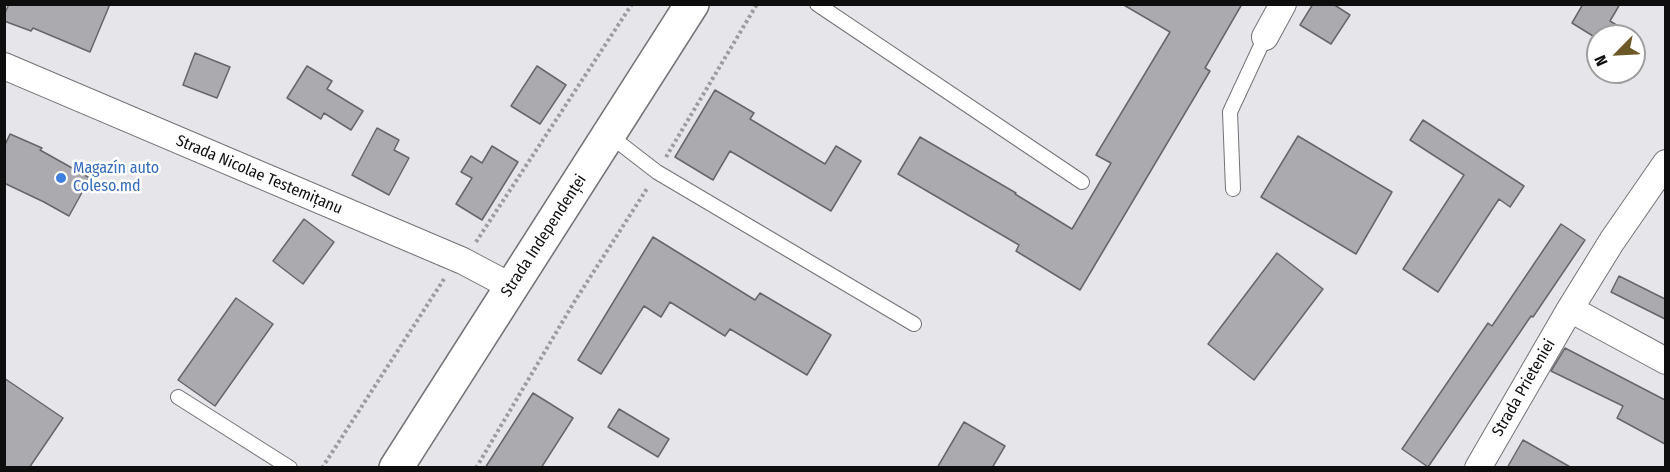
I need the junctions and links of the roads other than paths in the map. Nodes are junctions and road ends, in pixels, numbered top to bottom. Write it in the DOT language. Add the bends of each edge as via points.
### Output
graph roads {
  1 [pos="692,4"];
  2 [pos="817,4"];
  3 [pos="1284,4"];
  4 [pos="1265,37"];
  5 [pos="4,66"];
  6 [pos="609,135"];
  7 [pos="1665,163"];
  8 [pos="1082,182"];
  9 [pos="1233,189"];
  10 [pos="512,286"];
  11 [pos="1570,309"];
  12 [pos="914,324"];
  13 [pos="1665,361"];
  14 [pos="178,397"];
  15 [pos="290,468"];
  16 [pos="396,468"];
  17 [pos="1478,468"];
  1 -- 6 [label="main road, Strada Independenței"];
  2 -- 8 [label="lane"];
  3 -- 4 [label="street"];
  4 -- 9 [label="lane" via="1230,112"];
  5 -- 10 [label="street, Strada Nicolae Testemițanu" via="463,261"];
  6 -- 10 [label="main road, Strada Independenței"];
  6 -- 12 [label="lane" via="657,172"];
  7 -- 11 [label="street, Strada Prieteniei"];
  10 -- 16 [label="main road, Strada Independenței"];
  11 -- 13 [label="street"];
  11 -- 17 [label="street, Strada Prieteniei"];
  14 -- 15 [label="lane"];
}
